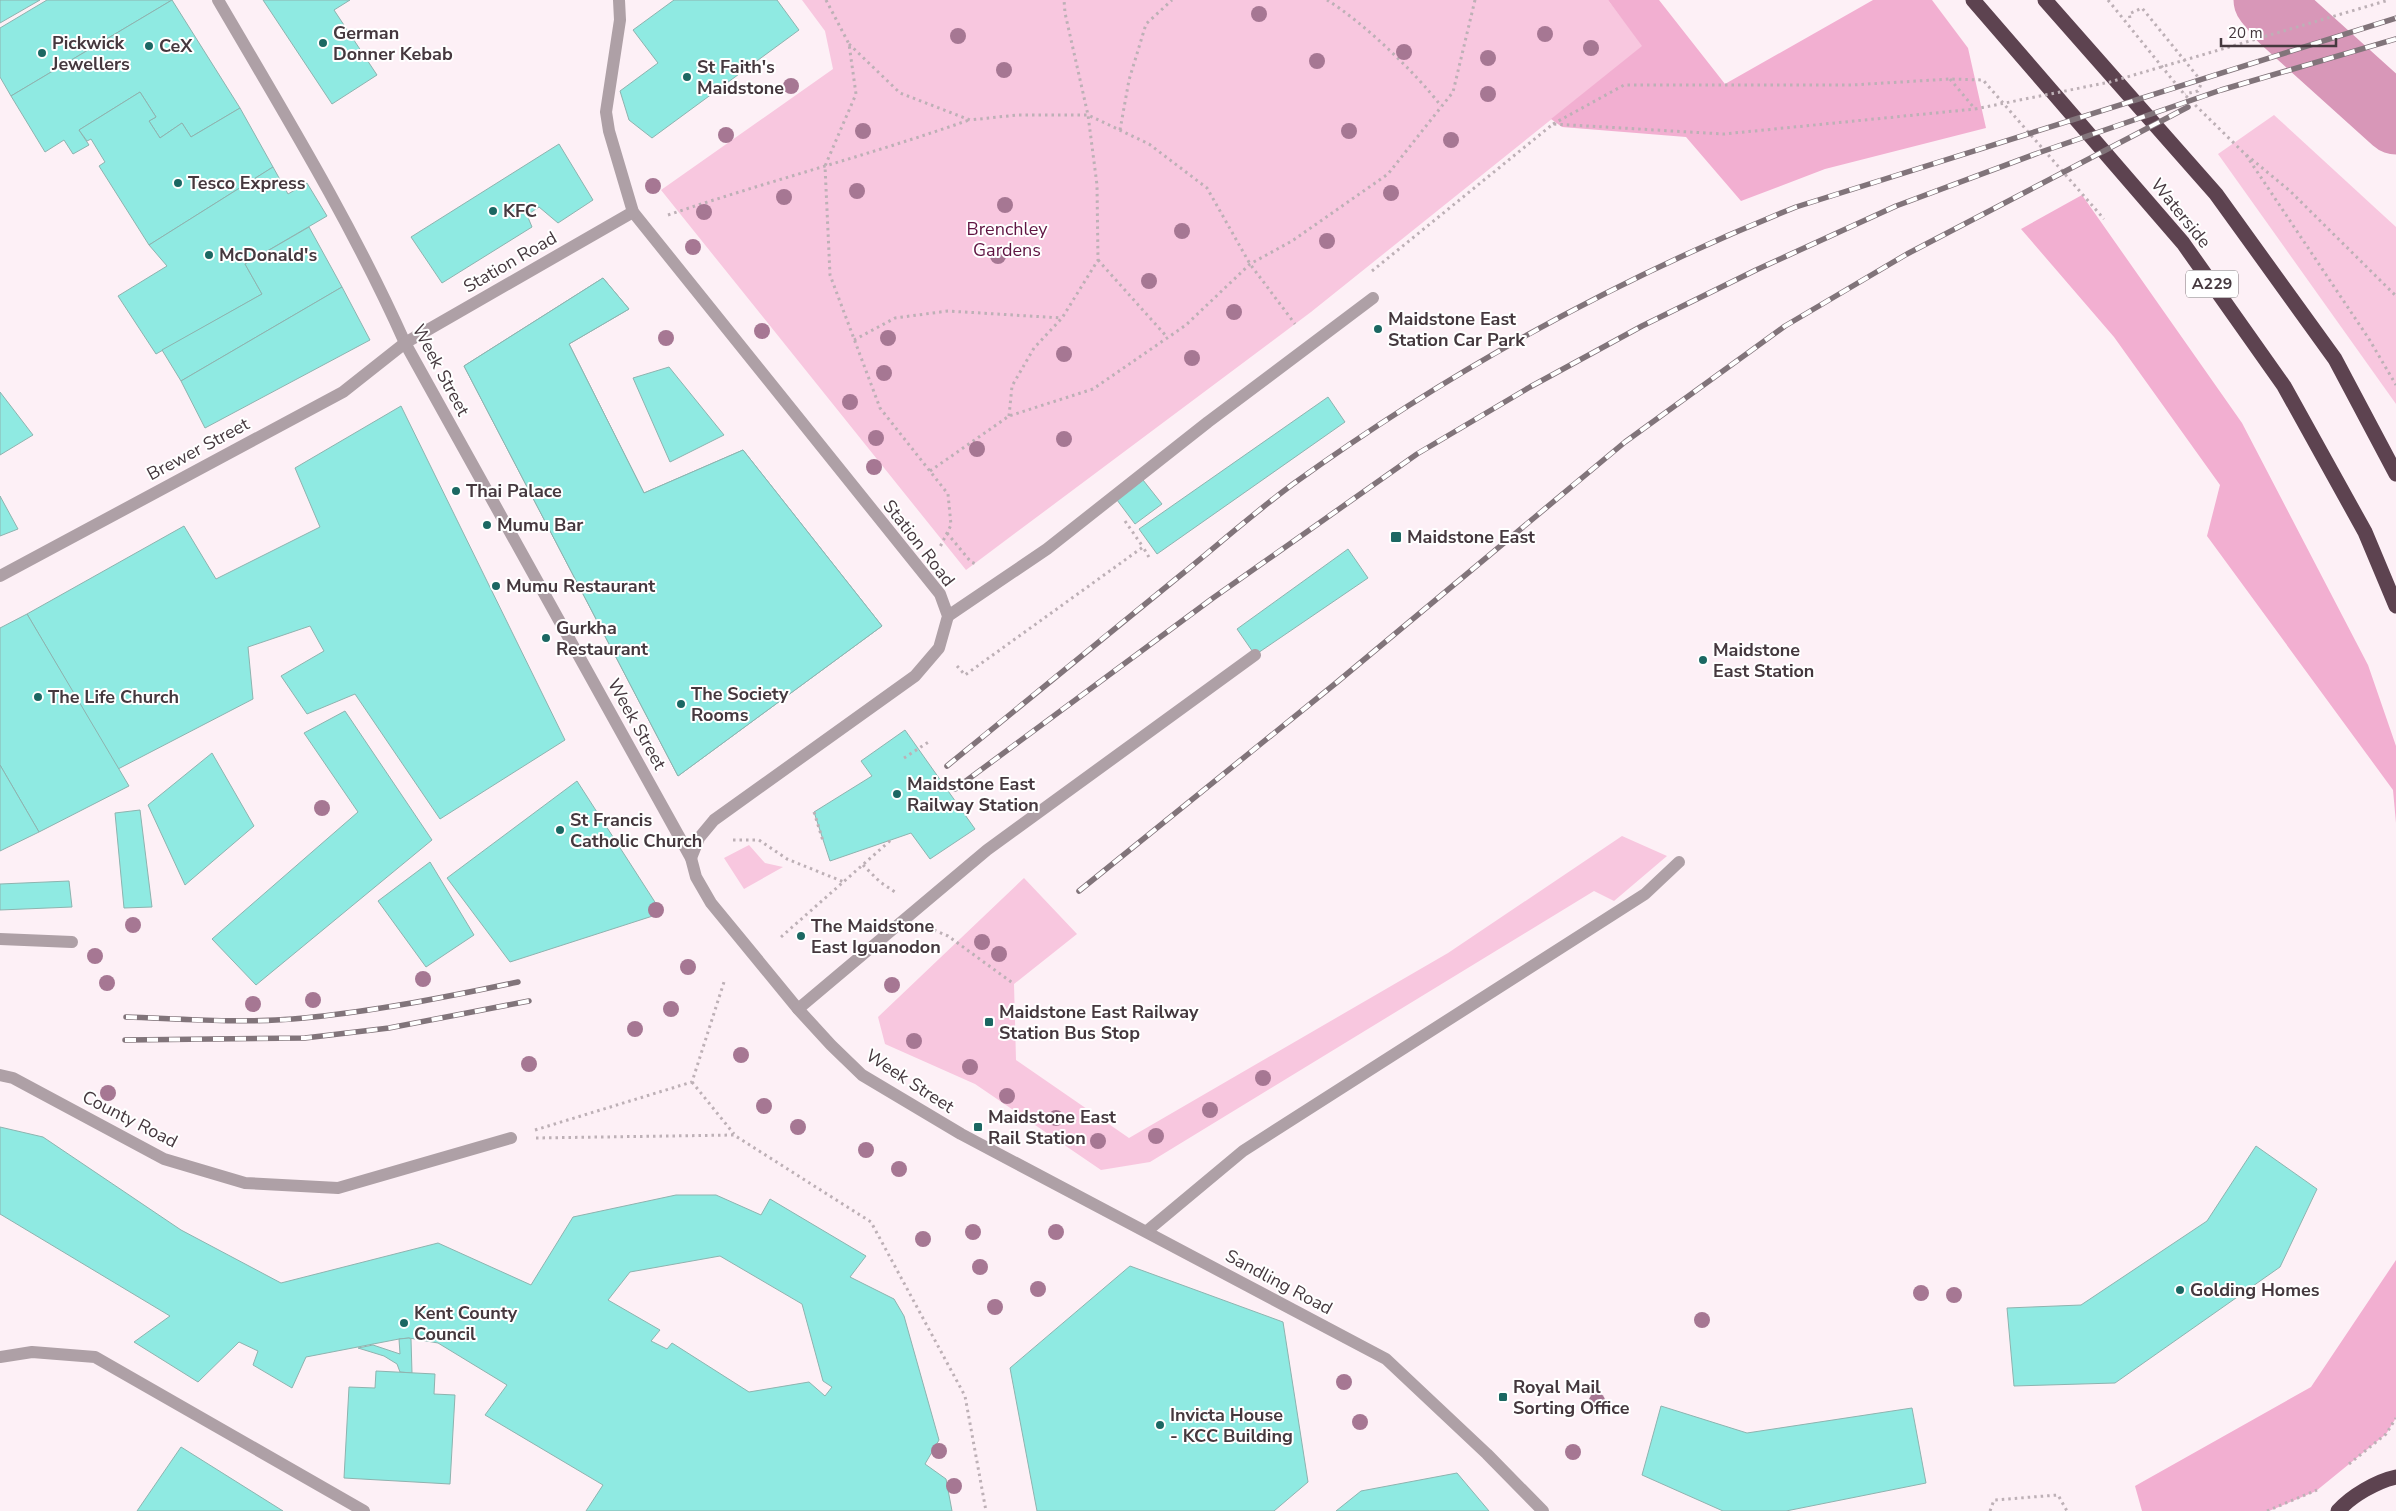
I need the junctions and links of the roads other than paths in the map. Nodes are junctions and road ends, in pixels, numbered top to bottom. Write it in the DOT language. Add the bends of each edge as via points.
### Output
graph roads {
  1 [pos="218,0"];
  2 [pos="619,0"];
  3 [pos="1973,0"];
  4 [pos="2045,0"];
  5 [pos="633,212"];
  6 [pos="1373,298"];
  7 [pos="405,343"];
  8 [pos="2396,474"];
  9 [pos="0,576"];
  10 [pos="2396,606"];
  11 [pos="948,616"];
  12 [pos="1255,655"];
  13 [pos="691,858"];
  14 [pos="1679,862"];
  15 [pos="0,939"];
  16 [pos="72,942"];
  17 [pos="798,1009"];
  18 [pos="0,1075"];
  19 [pos="961,1134"];
  20 [pos="511,1138"];
  21 [pos="1147,1231"];
  22 [pos="0,1357"];
  23 [pos="2393,1474"];
  24 [pos="364,1511"];
  25 [pos="1543,1511"];
  26 [pos="2338,1511"];
  1 -- 7 [label="street, Week Street" via="336,202"];
  2 -- 5 [label="street, Station Road" via="620,20 606,112"];
  3 -- 10 [label="highway, Waterside / A229" via="2183,243 2284,386 2365,532"];
  4 -- 8 [label="highway" via="2216,194 2335,359"];
  5 -- 7 [label="street, Station Road"];
  5 -- 11 [label="street, Station Road" via="940,594"];
  6 -- 11 [label="street" via="1047,549"];
  7 -- 9 [label="street, Brewer Street" via="343,392"];
  7 -- 13 [label="street, Week Street"];
  11 -- 13 [label="street, Station Road" via="939,648 915,676 714,820 698,838"];
  12 -- 17 [label="street" via="987,850"];
  13 -- 17 [label="street, Week Street" via="696,877 711,903"];
  14 -- 21 [label="street" via="1645,894 1243,1151"];
  15 -- 16 [label="street"];
  17 -- 19 [label="street, Week Street" via="862,1075"];
  18 -- 20 [label="street, County Road" via="13,1078 164,1159 245,1182 338,1188"];
  19 -- 21 [label="street, Sandling Road"];
  21 -- 25 [label="street, Sandling Road" via="1386,1359"];
  22 -- 24 [label="street" via="32,1352 95,1357"];
  23 -- 26 [label="highway"];
}
